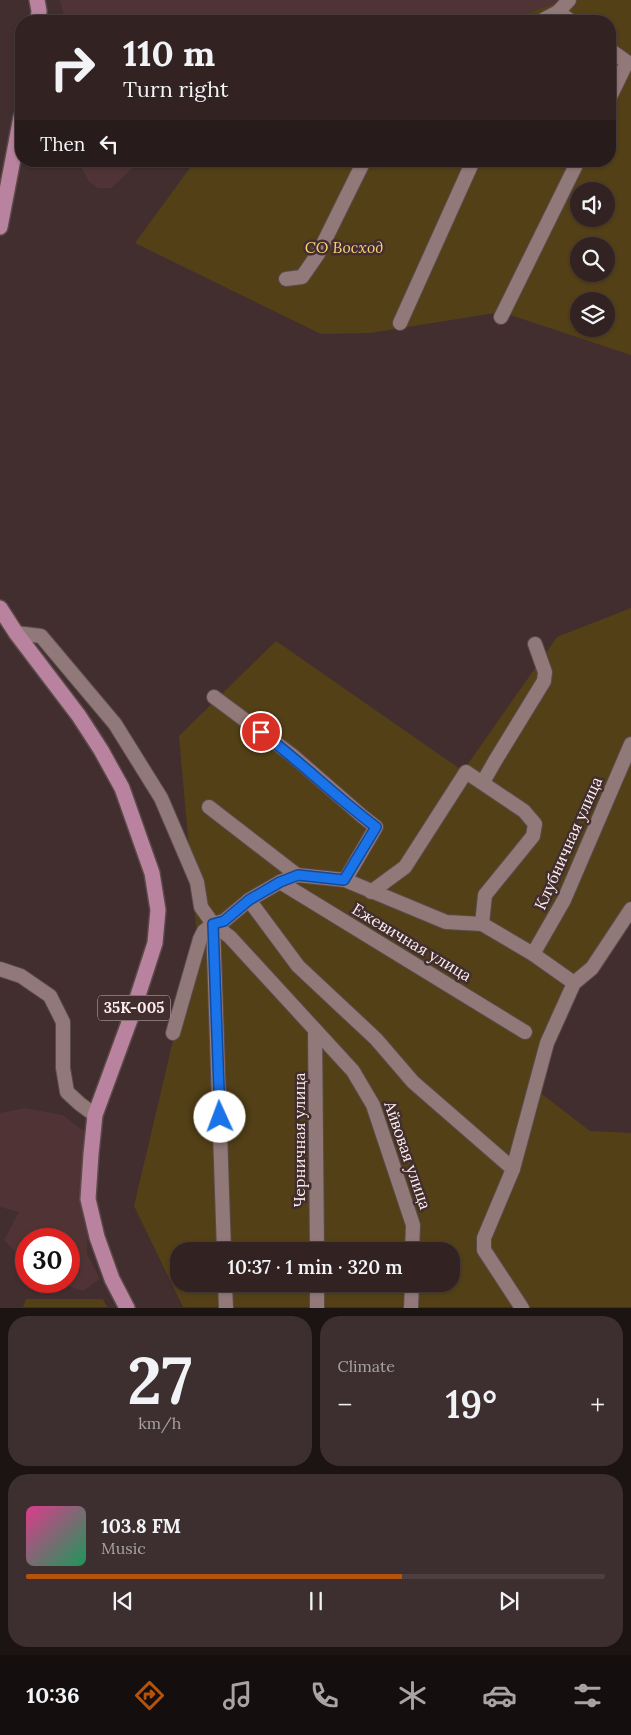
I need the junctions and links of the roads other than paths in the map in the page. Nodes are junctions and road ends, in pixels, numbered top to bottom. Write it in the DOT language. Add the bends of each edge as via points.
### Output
graph roads {
  1 [pos="37,0"];
  2 [pos="569,0"];
  3 [pos="558,12"];
  4 [pos="39,15"];
  5 [pos="552,15"];
  6 [pos="562,15"];
  7 [pos="616,54"];
  8 [pos="616,85"];
  9 [pos="15,149"];
  10 [pos="361,167"];
  11 [pos="470,167"];
  12 [pos="575,167"];
  13 [pos="0,227"];
  14 [pos="286,279"];
  15 [pos="501,317"];
  16 [pos="400,323"];
  17 [pos="0,608"];
  18 [pos="16,633"];
  19 [pos="535,644"];
  20 [pos="214,696"];
  21 [pos="631,744"];
  22 [pos="483,782"];
  23 [pos="209,806"];
  24 [pos="298,875"];
  25 [pos="344,880"];
  26 [pos="280,882"];
  27 [pos="371,892"];
  28 [pos="249,900"];
  29 [pos="631,909"];
  30 [pos="213,924"];
  31 [pos="482,924"];
  32 [pos="534,954"];
  33 [pos="0,969"];
  34 [pos="574,983"];
  35 [pos="316,1030"];
  36 [pos="526,1032"];
  37 [pos="174,1033"];
  38 [pos="95,1115"];
  39 [pos="513,1169"];
  40 [pos="224,1242"];
  41 [pos="317,1242"];
  42 [pos="412,1242"];
  43 [pos="225,1292"];
  44 [pos="317,1292"];
  45 [pos="412,1292"];
  46 [pos="127,1308"];
  47 [pos="226,1308"];
  48 [pos="317,1308"];
  49 [pos="411,1308"];
  50 [pos="522,1308"];
  1 -- 4 [label="main road"];
  2 -- 3 [label="street"];
  3 -- 5 [label="street"];
  3 -- 6 [label="street"];
  7 -- 8 [label="street" via="627,62"];
  9 -- 13 [label="main road"];
  10 -- 14 [label="street" via="318,254 302,276"];
  11 -- 16 [label="street"];
  12 -- 15 [label="street"];
  17 -- 18 [label="main road, 35К-005"];
  18 -- 30 [label="street" via="41,636 115,724 162,798 197,882 202,907"];
  18 -- 38 [label="main road, 35К-005" via="101,750 122,788 152,873 158,910 155,943"];
  19 -- 22 [label="street" via="545,672 544,681"];
  20 -- 25 [label="street" via="292,755 376,827"];
  21 -- 32 [label="street, Клубничная улица" via="564,900"];
  22 -- 27 [label="street" via="466,772 405,867"];
  22 -- 31 [label="street" via="524,811 534,824 534,836 486,895"];
  23 -- 24 [label="street"];
  24 -- 25 [label="street"];
  24 -- 26 [label="street"];
  25 -- 27 [label="street"];
  26 -- 28 [label="street"];
  26 -- 36 [label="street, Ежевичная улица"];
  27 -- 31 [label="street" via="446,922"];
  28 -- 30 [label="street" via="224,921"];
  28 -- 39 [label="street" via="298,966 376,1039 413,1082"];
  29 -- 34 [label="street" via="592,968"];
  30 -- 35 [label="street, Айвовая улица" via="230,937"];
  30 -- 37 [label="street" via="200,939"];
  30 -- 40 [label="street"];
  31 -- 32 [label="street"];
  32 -- 34 [label="street"];
  33 -- 38 [label="street" via="21,976 50,996 63,1022 63,1068 67,1092"];
  34 -- 39 [label="street" via="546,1043"];
  35 -- 41 [label="street, Черничная улица"];
  35 -- 42 [label="street, Айвовая улица" via="353,1071 373,1105 413,1225"];
  38 -- 46 [label="main road, 35К-005" via="88,1199 112,1280"];
  39 -- 50 [label="street" via="484,1238 484,1250"];
  43 -- 47 [label="street"];
  44 -- 48 [label="street"];
  45 -- 49 [label="street"];
}
